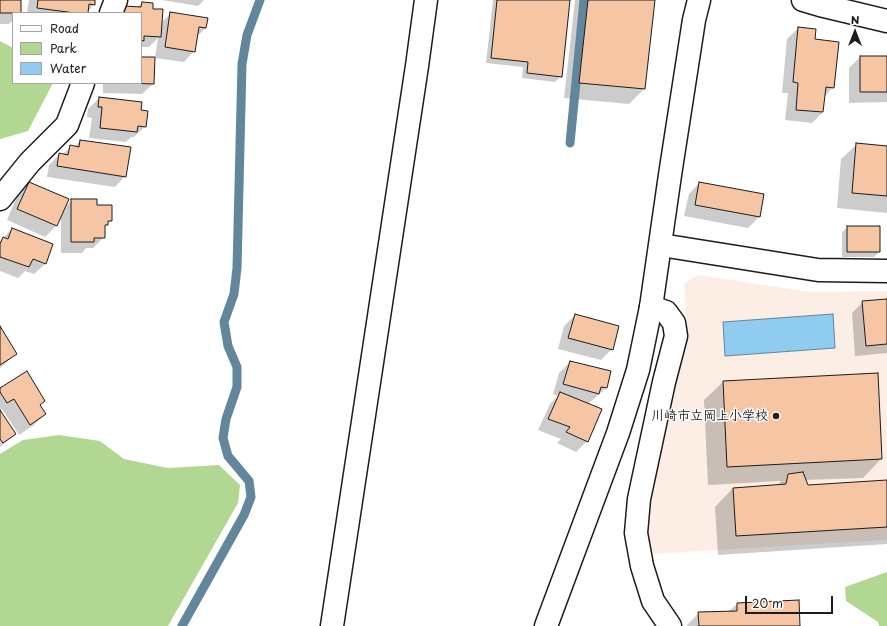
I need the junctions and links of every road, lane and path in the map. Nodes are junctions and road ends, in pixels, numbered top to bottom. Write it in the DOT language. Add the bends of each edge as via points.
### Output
graph roads {
  1 [pos="116,0"];
  2 [pos="426,0"];
  3 [pos="699,0"];
  4 [pos="802,0"];
  5 [pos="111,12"];
  6 [pos="887,21"];
  7 [pos="83,84"];
  8 [pos="0,199"];
  9 [pos="661,245"];
  10 [pos="887,271"];
  11 [pos="651,307"];
  12 [pos="332,626"];
  13 [pos="546,626"];
  14 [pos="670,626"];
  1 -- 5 [label="street"];
  2 -- 12 [label="street"];
  3 -- 9 [label="street"];
  4 -- 6 [label="street"];
  7 -- 8 [label="street" via="66,125 30,162"];
  9 -- 10 [label="street" via="818,270"];
  9 -- 11 [label="street"];
  11 -- 13 [label="street" via="638,370 618,433"];
  11 -- 14 [label="street" via="666,312 674,323 676,336 638,499 636,533 642,566 653,601"];
}
